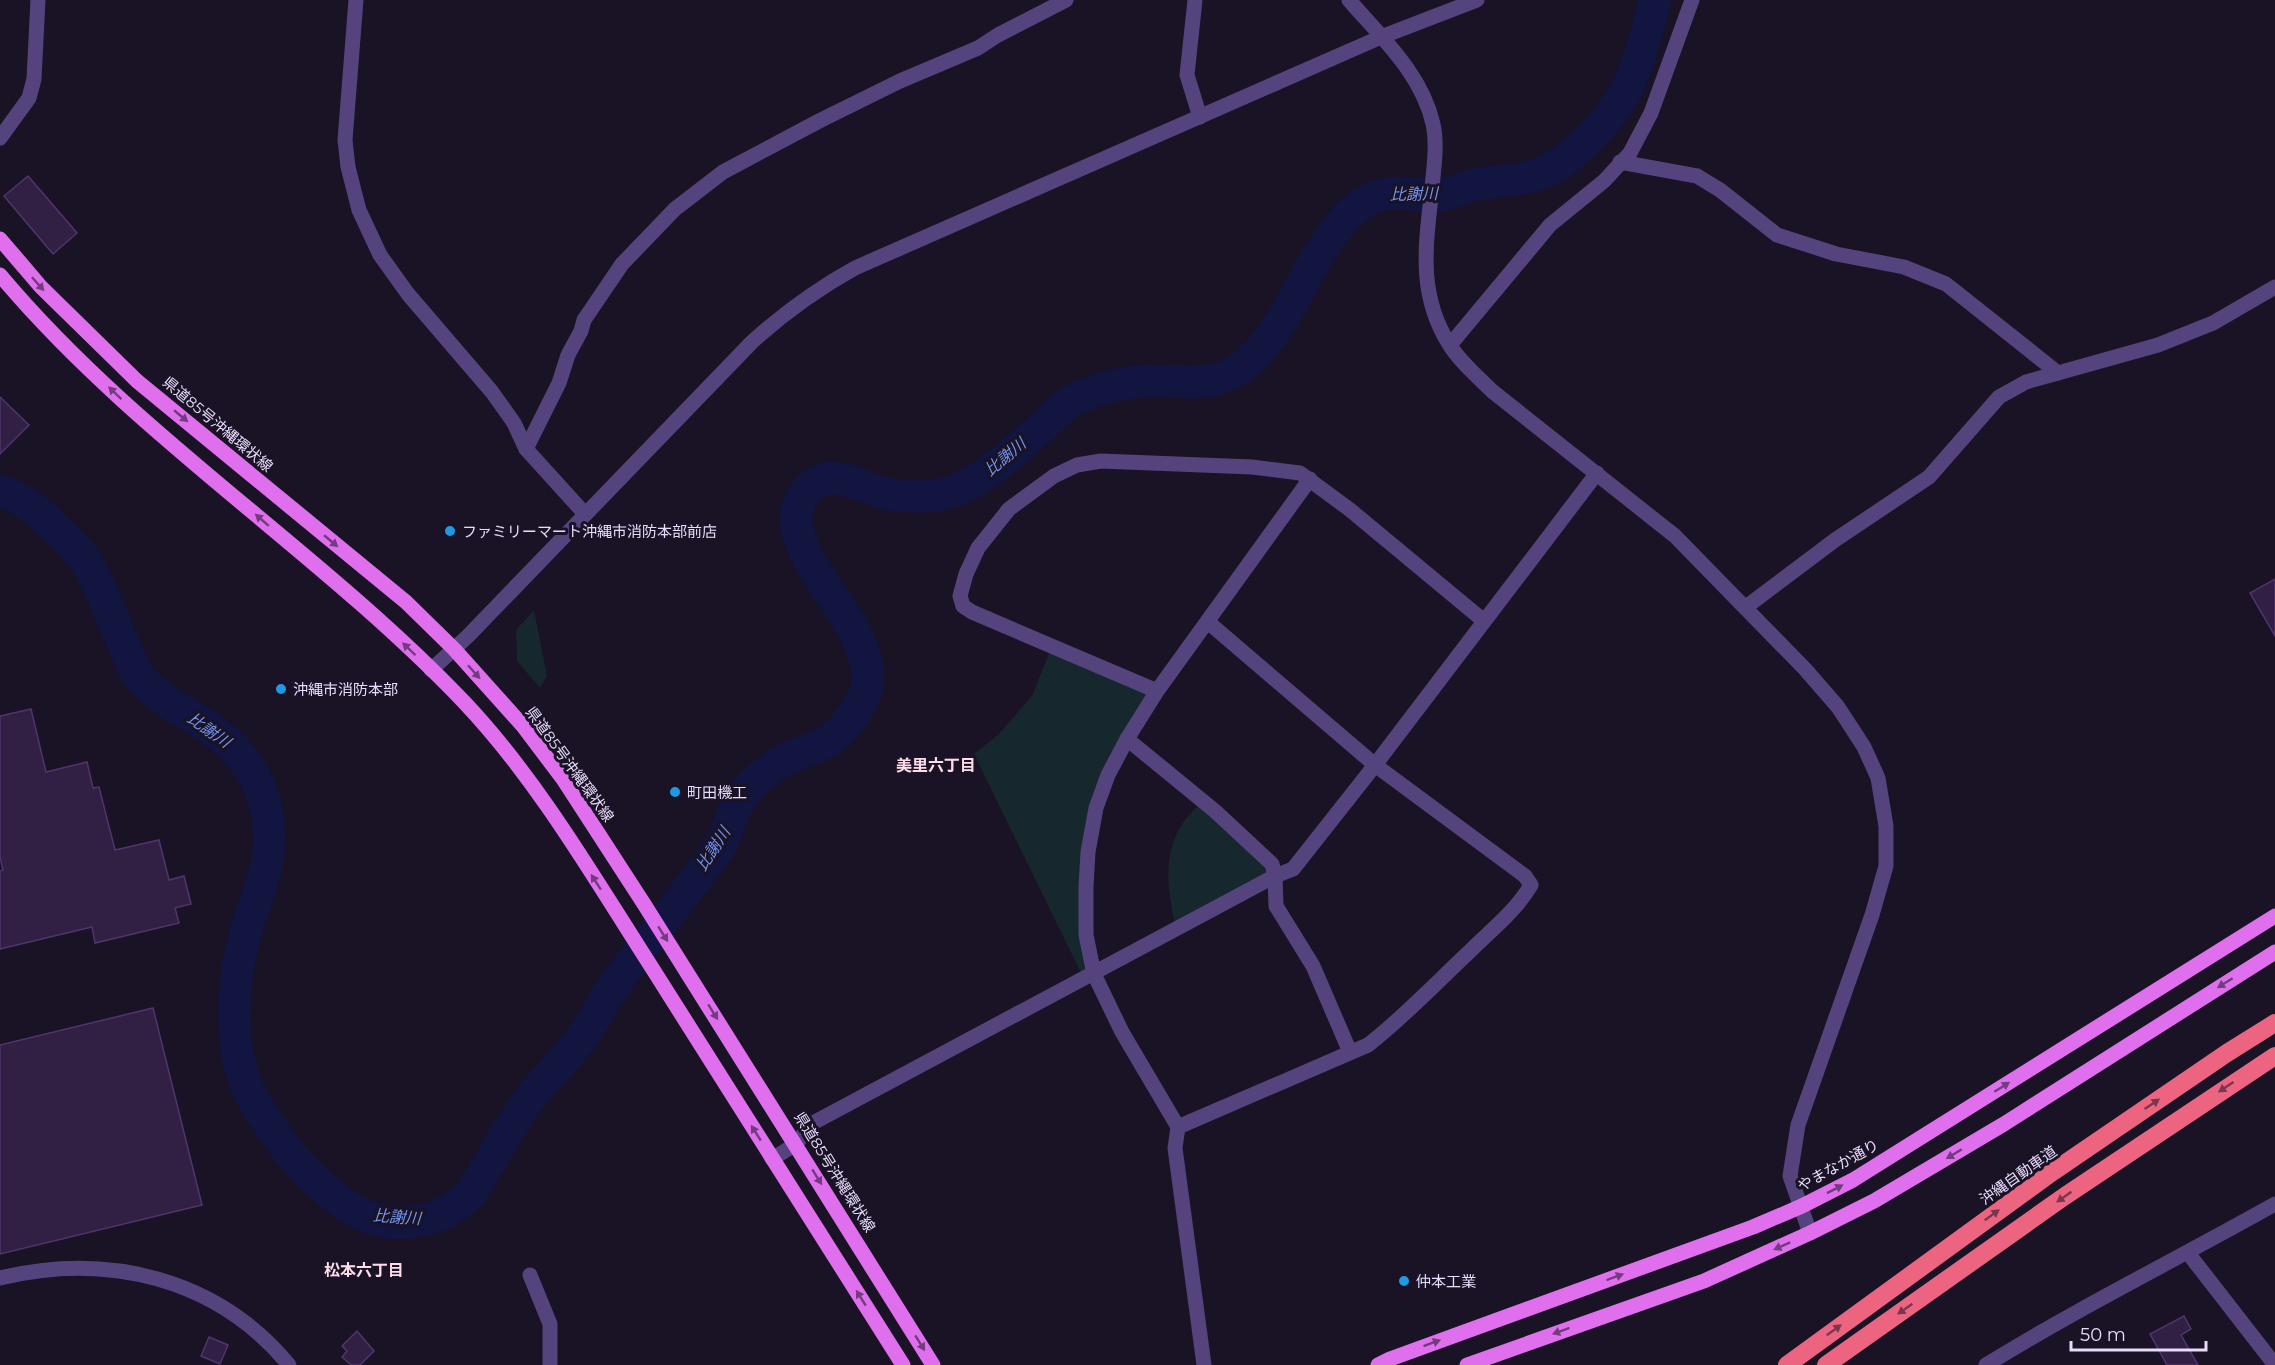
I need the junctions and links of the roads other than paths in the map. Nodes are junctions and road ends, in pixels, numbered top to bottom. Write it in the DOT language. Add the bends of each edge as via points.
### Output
graph roads {
  1 [pos="38,0"];
  2 [pos="356,0"];
  3 [pos="1066,0"];
  4 [pos="1195,0"];
  5 [pos="1349,0"];
  6 [pos="1476,0"];
  7 [pos="1692,0"];
  8 [pos="1381,37"];
  9 [pos="1200,117"];
  10 [pos="0,138"];
  11 [pos="1620,162"];
  12 [pos="0,239"];
  13 [pos="0,275"];
  14 [pos="2275,287"];
  15 [pos="1450,345"];
  16 [pos="2058,373"];
  17 [pos="526,449"];
  18 [pos="1597,473"];
  19 [pos="1310,479"];
  20 [pos="585,514"];
  21 [pos="1746,608"];
  22 [pos="1484,621"];
  23 [pos="1208,622"];
  24 [pos="454,649"];
  25 [pos="431,670"];
  26 [pos="1157,691"];
  27 [pos="1127,739"];
  28 [pos="1375,765"];
  29 [pos="1275,876"];
  30 [pos="2275,916"];
  31 [pos="2275,952"];
  32 [pos="1094,974"];
  33 [pos="2275,1023"];
  34 [pos="1350,1052"];
  35 [pos="2275,1056"];
  36 [pos="1178,1128"];
  37 [pos="796,1144"];
  38 [pos="772,1159"];
  39 [pos="2275,1204"];
  40 [pos="1802,1206"];
  41 [pos="1810,1233"];
  42 [pos="2188,1253"];
  43 [pos="530,1275"];
  44 [pos="4,1277"];
  45 [pos="289,1365"];
  46 [pos="550,1365"];
  47 [pos="903,1365"];
  48 [pos="933,1365"];
  49 [pos="1204,1365"];
  50 [pos="1378,1365"];
  51 [pos="1467,1365"];
  52 [pos="1787,1365"];
  53 [pos="1826,1365"];
  54 [pos="1986,1365"];
  55 [pos="2275,1365"];
  1 -- 10 [label="street" via="34,79 29,98"];
  2 -- 17 [label="street" via="345,140 359,210 380,255 408,294 492,392 514,423"];
  3 -- 17 [label="street" via="978,48 801,130 723,172 675,209 622,264 584,320 555,392"];
  4 -- 9 [label="street" via="1187,75"];
  5 -- 8 [label="street"];
  6 -- 8 [label="street"];
  7 -- 11 [label="street" via="1652,113 1630,153"];
  8 -- 9 [label="street"];
  8 -- 15 [label="street" via="1406,66 1425,97 1434,125 1425,278 1435,316"];
  9 -- 20 [label="street" via="855,268 823,286 752,342"];
  11 -- 15 [label="street" via="1604,181 1550,225"];
  11 -- 16 [label="street" via="1697,176 1778,235 1836,254 1904,267 1946,284"];
  12 -- 24 [label="main road, 県道85号沖縄環状線, one-way" via="41,287 137,381 406,602"];
  25 -- 13 [label="main road, one-way" via="122,400"];
  14 -- 16 [label="street" via="2213,323 2169,341"];
  15 -- 18 [label="street" via="1492,391"];
  16 -- 21 [label="street" via="2026,382 1999,397 1929,477 1835,540"];
  17 -- 20 [label="street"];
  18 -- 21 [label="street" via="1675,536"];
  18 -- 22 [label="street"];
  19 -- 22 [label="street"];
  19 -- 23 [label="street"];
  19 -- 26 [label="street" via="1300,473 1252,467 1101,461 1077,465 1023,497 978,548 960,596 963,606"];
  20 -- 24 [label="street"];
  21 -- 40 [label="street" via="1838,707 1864,747 1878,778 1886,826 1886,866 1872,915 1798,1125 1790,1176"];
  22 -- 28 [label="street"];
  23 -- 26 [label="street"];
  23 -- 28 [label="street"];
  24 -- 25 [label="street"];
  24 -- 37 [label="main road, 県道85号沖縄環状線, one-way" via="523,726 562,780"];
  38 -- 25 [label="main road, one-way" via="539,796 501,743"];
  26 -- 27 [label="street"];
  27 -- 29 [label="street" via="1254,845 1272,864"];
  27 -- 32 [label="street" via="1096,808 1088,852 1086,935"];
  28 -- 29 [label="street" via="1293,869"];
  28 -- 34 [label="street" via="1525,876 1531,885 1524,897 1391,1028 1368,1045"];
  29 -- 32 [label="street"];
  29 -- 34 [label="street" via="1276,906 1313,966"];
  40 -- 30 [label="main road, やまなか通り, one-way" via="1853,1180"];
  31 -- 41 [label="main road, one-way" via="1994,1130 1874,1201"];
  32 -- 36 [label="street" via="1122,1032"];
  32 -- 37 [label="street" via="812,1124"];
  52 -- 33 [label="highway, 沖縄自動車道, one-way" via="2051,1173"];
  34 -- 36 [label="street"];
  35 -- 53 [label="highway, one-way" via="2065,1196"];
  36 -- 49 [label="street" via="1175,1148"];
  37 -- 38 [label="street"];
  37 -- 48 [label="main road, 県道85号沖縄環状線, one-way"];
  47 -- 38 [label="main road, one-way"];
  39 -- 42 [label="street"];
  40 -- 41 [label="street"];
  50 -- 40 [label="main road, やまなか通り, one-way"];
  41 -- 51 [label="main road, one-way" via="1704,1281"];
  42 -- 54 [label="street" via="2051,1324"];
  42 -- 55 [label="street"];
  43 -- 46 [label="street" via="550,1324"];
  44 -- 45 [label="street" via="78,1267 107,1268 160,1279 209,1300 240,1319"];
}
